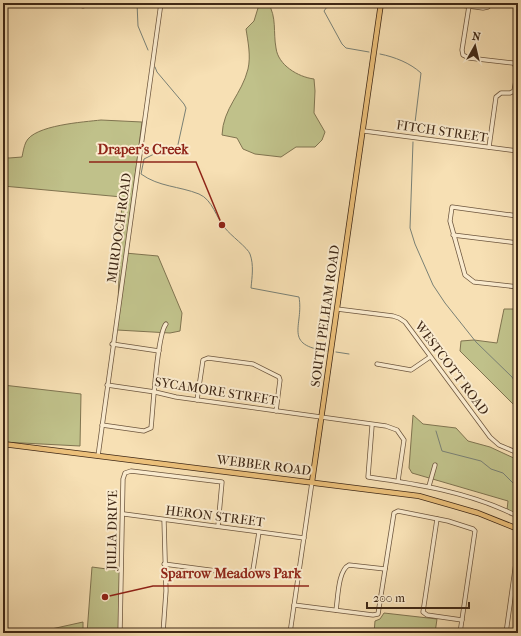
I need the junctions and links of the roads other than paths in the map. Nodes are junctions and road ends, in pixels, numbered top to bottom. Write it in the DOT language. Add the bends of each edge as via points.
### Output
graph roads {
  1 [pos="161,3"];
  2 [pos="381,3"];
  3 [pos="445,3"];
  4 [pos="491,3"];
  5 [pos="469,6"];
  6 [pos="517,65"];
  7 [pos="364,131"];
  8 [pos="489,147"];
  9 [pos="518,151"];
  10 [pos="518,216"];
  11 [pos="453,235"];
  12 [pos="518,243"];
  13 [pos="518,287"];
  14 [pos="337,309"];
  15 [pos="166,324"];
  16 [pos="112,344"];
  17 [pos="159,351"];
  18 [pos="430,357"];
  19 [pos="377,364"];
  20 [pos="107,385"];
  21 [pos="154,392"];
  22 [pos="197,400"];
  23 [pos="276,411"];
  24 [pos="322,417"];
  25 [pos="102,425"];
  26 [pos="372,426"];
  27 [pos="3,444"];
  28 [pos="518,453"];
  29 [pos="98,456"];
  30 [pos="435,465"];
  31 [pos="312,482"];
  32 [pos="398,482"];
  33 [pos="429,486"];
  34 [pos="124,514"];
  35 [pos="513,514"];
  36 [pos="437,519"];
  37 [pos="164,520"];
  38 [pos="218,526"];
  39 [pos="518,529"];
  40 [pos="259,532"];
  41 [pos="304,538"];
  42 [pos="518,548"];
  43 [pos="164,564"];
  44 [pos="386,569"];
  45 [pos="294,604"];
  46 [pos="336,610"];
  47 [pos="462,620"];
  48 [pos="120,633"];
  49 [pos="163,633"];
  50 [pos="290,633"];
  51 [pos="460,633"];
  52 [pos="506,633"];
  1 -- 16 [label="street, MURDOCH ROAD"];
  2 -- 7 [label="main road, SOUTH PELHAM ROAD"];
  3 -- 5 [label="street"];
  4 -- 5 [label="street" via="489,9"];
  5 -- 6 [label="street" via="463,55"];
  6 -- 8 [label="street" via="514,92 501,93 496,97"];
  7 -- 8 [label="street, FITCH STREET"];
  7 -- 14 [label="main road, SOUTH PELHAM ROAD"];
  8 -- 9 [label="street, FITCH STREET"];
  10 -- 11 [label="street" via="452,207 450,221"];
  11 -- 12 [label="street"];
  11 -- 13 [label="street" via="464,275 474,282"];
  14 -- 18 [label="street, WESTCOTT ROAD" via="399,318 405,322"];
  14 -- 24 [label="main road, SOUTH PELHAM ROAD"];
  15 -- 17 [label="street" via="163,327"];
  16 -- 17 [label="street"];
  16 -- 20 [label="street, MURDOCH ROAD"];
  17 -- 21 [label="street"];
  18 -- 19 [label="street" via="411,370"];
  18 -- 28 [label="street, WESTCOTT ROAD" via="490,437 499,445"];
  20 -- 21 [label="street, SYCAMORE STREET"];
  20 -- 25 [label="street, MURDOCH ROAD"];
  21 -- 22 [label="street, SYCAMORE STREET"];
  21 -- 25 [label="street" via="151,428 148,430"];
  22 -- 23 [label="street, SYCAMORE STREET"];
  22 -- 23 [label="street" via="203,360 208,358 253,364 279,377"];
  23 -- 24 [label="street, SYCAMORE STREET"];
  24 -- 31 [label="main road, SOUTH PELHAM ROAD"];
  24 -- 32 [label="street, SYCAMORE STREET" via="386,426 397,430 404,440"];
  25 -- 29 [label="street, MURDOCH ROAD"];
  26 -- 32 [label="street" via="368,477"];
  27 -- 29 [label="main road, WEBBER ROAD"];
  29 -- 31 [label="main road, WEBBER ROAD"];
  30 -- 33 [label="street"];
  31 -- 39 [label="main road, WEBBER ROAD" via="439,501"];
  31 -- 41 [label="street, SOUTH PELHAM ROAD"];
  32 -- 33 [label="street"];
  33 -- 35 [label="street" via="497,506"];
  34 -- 37 [label="street, HERON STREET"];
  34 -- 38 [label="street, JULIA DRIVE" via="123,479 126,473 131,471 222,482"];
  34 -- 48 [label="street, JULIA DRIVE"];
  36 -- 44 [label="street" via="395,512"];
  36 -- 47 [label="street" via="475,531"];
  36 -- 47 [label="street" via="423,612 427,615"];
  37 -- 38 [label="street, HERON STREET"];
  37 -- 43 [label="street"];
  38 -- 40 [label="street, HERON STREET"];
  40 -- 41 [label="street, HERON STREET"];
  40 -- 43 [label="street" via="253,570 247,576"];
  41 -- 45 [label="street, SOUTH PELHAM ROAD"];
  42 -- 52 [label="street"];
  43 -- 49 [label="street" via="166,591"];
  44 -- 46 [label="street" via="349,564 345,567"];
  44 -- 46 [label="street" via="378,614"];
  45 -- 46 [label="street"];
  45 -- 50 [label="street, SOUTH PELHAM ROAD"];
  47 -- 51 [label="street"];
}
